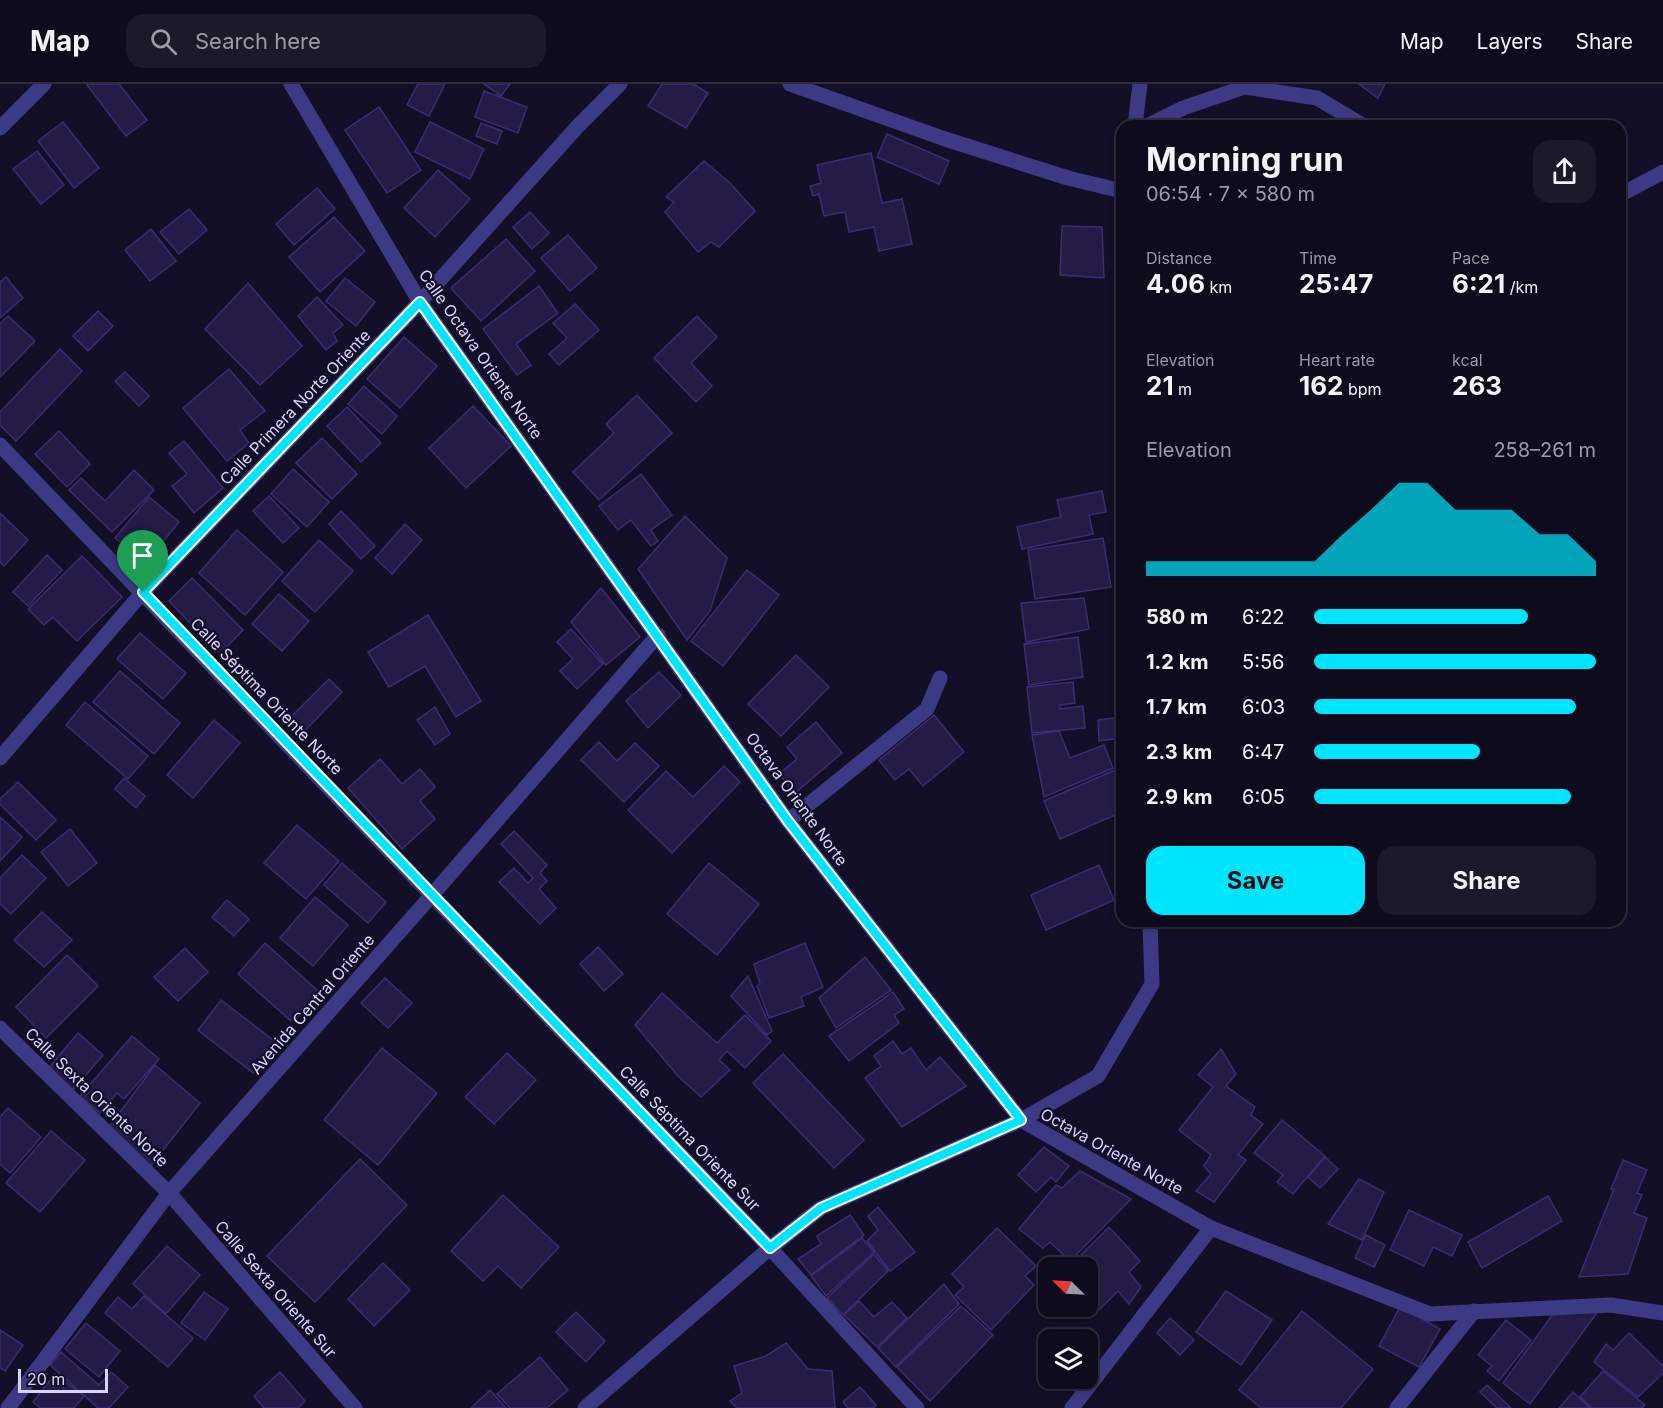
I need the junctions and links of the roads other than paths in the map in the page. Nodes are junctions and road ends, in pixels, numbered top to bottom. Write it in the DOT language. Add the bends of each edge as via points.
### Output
graph roads {
  1 [pos="44,84"];
  2 [pos="291,84"];
  3 [pos="620,84"];
  4 [pos="790,84"];
  5 [pos="1140,84"];
  6 [pos="302,91"];
  7 [pos="1136,120"];
  8 [pos="1159,120"];
  9 [pos="1354,120"];
  10 [pos="0,128"];
  11 [pos="1663,172"];
  12 [pos="1116,190"];
  13 [pos="1626,192"];
  14 [pos="420,302"];
  15 [pos="0,445"];
  16 [pos="143,592"];
  17 [pos="658,635"];
  18 [pos="940,678"];
  19 [pos="0,758"];
  20 [pos="788,821"];
  21 [pos="432,895"];
  22 [pos="1150,927"];
  23 [pos="0,1028"];
  24 [pos="1021,1120"];
  25 [pos="169,1193"];
  26 [pos="1211,1228"];
  27 [pos="770,1248"];
  28 [pos="1474,1311"];
  29 [pos="1663,1313"];
  30 [pos="8,1408"];
  31 [pos="355,1408"];
  32 [pos="585,1408"];
  33 [pos="917,1408"];
  34 [pos="1072,1408"];
  35 [pos="1397,1408"];
  1 -- 10 [label="street"];
  2 -- 6 [label="street, Calle Octava Oriente Norte"];
  3 -- 14 [label="street, Calle Primera Norte Oriente"];
  4 -- 12 [label="street" via="1001,157"];
  5 -- 7 [label="street"];
  6 -- 14 [label="street, Calle Octava Oriente Norte"];
  8 -- 9 [label="street" via="1245,87 1317,99"];
  11 -- 13 [label="street"];
  14 -- 16 [label="street, Calle Primera Norte Oriente"];
  14 -- 17 [label="street, Calle Octava Oriente Norte"];
  15 -- 16 [label="street, Calle Séptima Oriente Norte"];
  16 -- 19 [label="street, Calle Primera Norte Oriente"];
  16 -- 21 [label="street, Calle Séptima Oriente Norte"];
  17 -- 20 [label="street, Octava Oriente Norte"];
  17 -- 21 [label="street, Avenida Central Oriente"];
  18 -- 20 [label="street" via="927,709"];
  20 -- 24 [label="street, Octava Oriente Norte"];
  21 -- 25 [label="street, Avenida Central Oriente"];
  21 -- 27 [label="street, Calle Séptima Oriente Sur"];
  22 -- 24 [label="street" via="1152,984 1098,1076"];
  23 -- 25 [label="street, Calle Sexta Oriente Norte"];
  24 -- 26 [label="street, Octava Oriente Norte"];
  24 -- 27 [label="street" via="821,1208"];
  25 -- 30 [label="street, Avenida Central Oriente"];
  25 -- 31 [label="street, Calle Sexta Oriente Sur"];
  26 -- 28 [label="street, Octava Oriente Norte" via="1430,1314"];
  26 -- 34 [label="street"];
  27 -- 32 [label="street"];
  27 -- 33 [label="street, Calle Séptima Oriente Sur"];
  28 -- 29 [label="street, Octava Oriente Norte" via="1611,1305"];
  28 -- 35 [label="street"];
}
